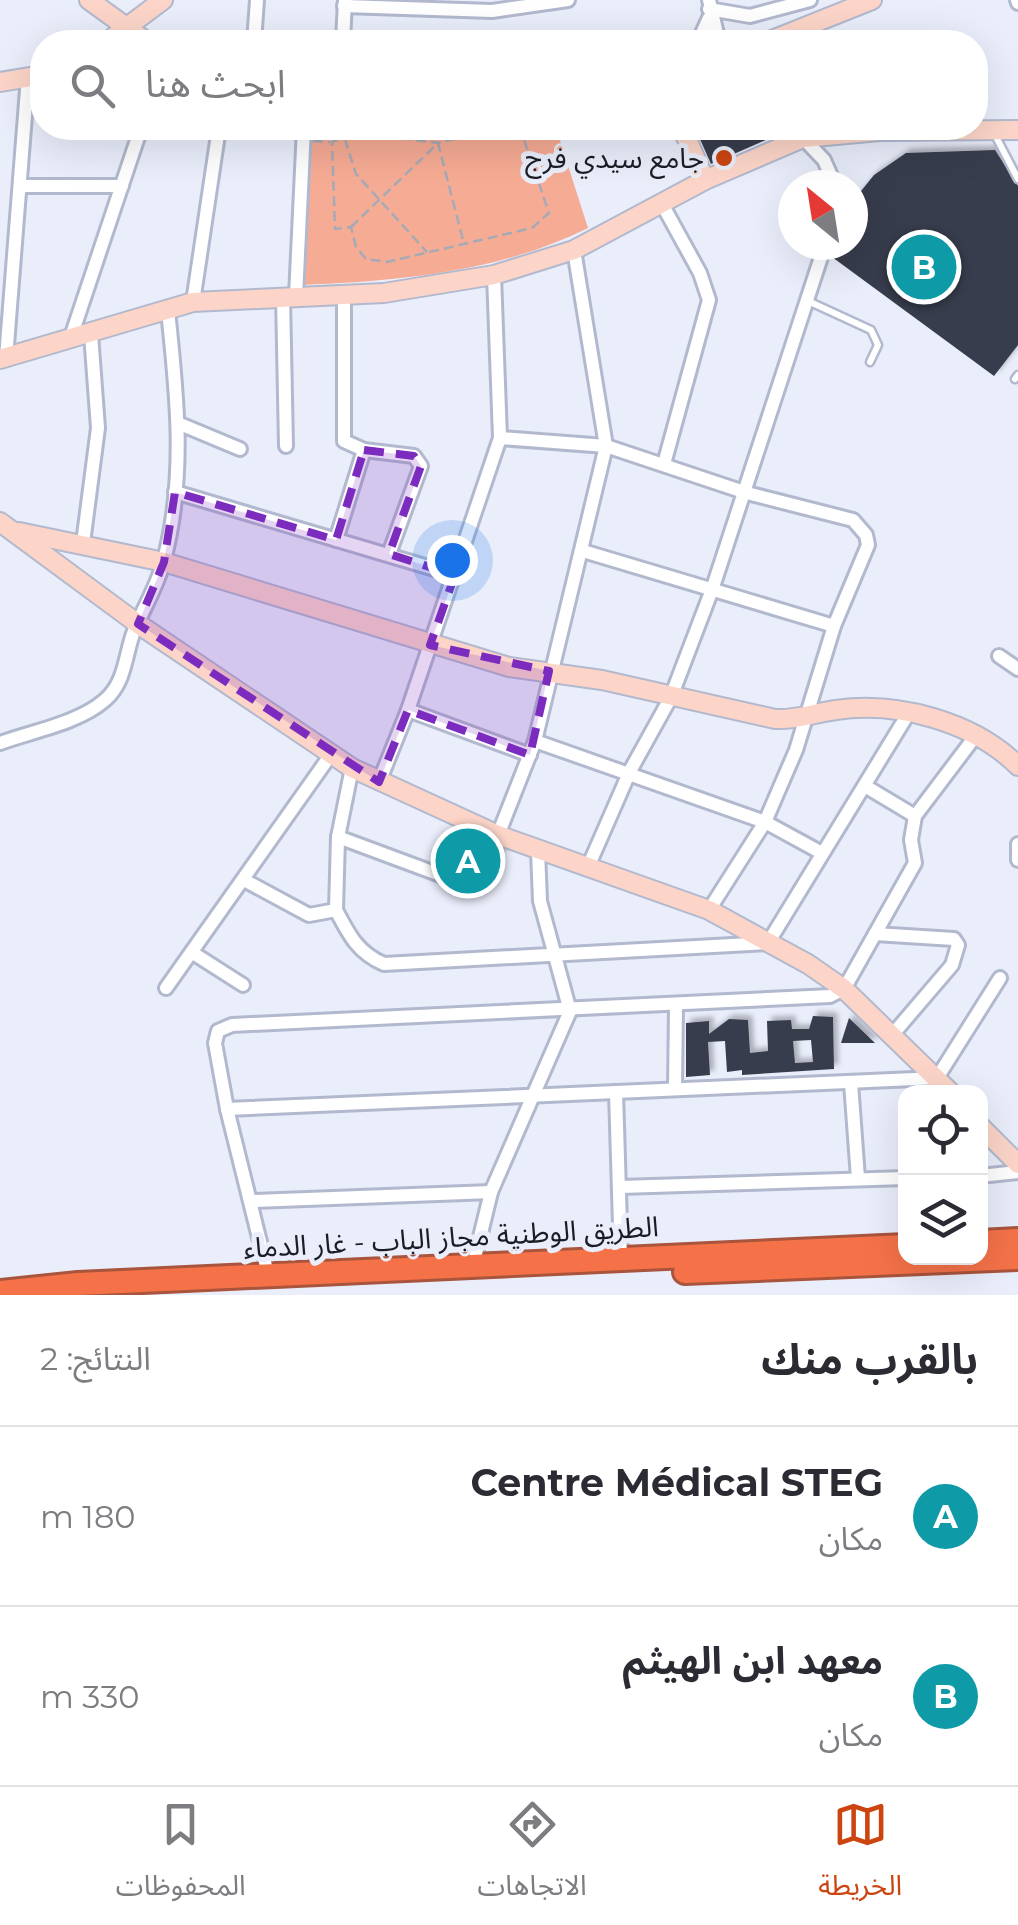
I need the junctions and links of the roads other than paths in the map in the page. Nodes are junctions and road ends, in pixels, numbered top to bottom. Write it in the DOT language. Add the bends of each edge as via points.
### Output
graph roads {
  1 [pos="89,0"];
  2 [pos="163,0"];
  3 [pos="257,0"];
  4 [pos="568,0"];
  5 [pos="810,0"];
  6 [pos="872,0"];
  7 [pos="344,3"];
  8 [pos="709,8"];
  9 [pos="128,29"];
  10 [pos="255,30"];
  11 [pos="343,30"];
  12 [pos="798,30"];
  13 [pos="30,77"];
  14 [pos="0,82"];
  15 [pos="30,118"];
  16 [pos="1018,130"];
  17 [pos="988,132"];
  18 [pos="994,132"];
  19 [pos="138,140"];
  20 [pos="217,140"];
  21 [pos="303,140"];
  22 [pos="687,140"];
  23 [pos="797,140"];
  24 [pos="804,140"];
  25 [pos="828,170"];
  26 [pos="1018,179"];
  27 [pos="705,180"];
  28 [pos="22,186"];
  29 [pos="122,186"];
  30 [pos="662,204"];
  31 [pos="574,250"];
  32 [pos="820,260"];
  33 [pos="494,275"];
  34 [pos="344,295"];
  35 [pos="290,296"];
  36 [pos="807,301"];
  37 [pos="193,302"];
  38 [pos="168,310"];
  39 [pos="92,334"];
  40 [pos="70,340"];
  41 [pos="3,358"];
  42 [pos="870,362"];
  43 [pos="180,424"];
  44 [pos="500,438"];
  45 [pos="286,446"];
  46 [pos="606,446"];
  47 [pos="240,448"];
  48 [pos="364,450"];
  49 [pos="664,464"];
  50 [pos="175,492"];
  51 [pos="747,493"];
  52 [pos="7,526"];
  53 [pos="336,540"];
  54 [pos="84,543"];
  55 [pos="583,550"];
  56 [pos="390,554"];
  57 [pos="164,562"];
  58 [pos="455,575"];
  59 [pos="713,587"];
  60 [pos="138,624"];
  61 [pos="834,626"];
  62 [pos="430,645"];
  63 [pos="998,656"];
  64 [pos="1018,669"];
  65 [pos="549,672"];
  66 [pos="670,697"];
  67 [pos="408,710"];
  68 [pos="908,714"];
  69 [pos="803,720"];
  70 [pos="977,734"];
  71 [pos="534,741"];
  72 [pos="0,743"];
  73 [pos="332,753"];
  74 [pos="530,755"];
  75 [pos="1018,766"];
  76 [pos="352,768"];
  77 [pos="630,771"];
  78 [pos="378,782"];
  79 [pos="866,786"];
  80 [pos="915,816"];
  81 [pos="766,822"];
  82 [pos="498,835"];
  83 [pos="338,837"];
  84 [pos="1018,844"];
  85 [pos="538,851"];
  86 [pos="820,852"];
  87 [pos="1018,860"];
  88 [pos="588,867"];
  89 [pos="443,876"];
  90 [pos="244,880"];
  91 [pos="336,910"];
  92 [pos="709,910"];
  93 [pos="875,934"];
  94 [pos="768,943"];
  95 [pos="193,953"];
  96 [pos="559,955"];
  97 [pos="1000,978"];
  98 [pos="242,985"];
  99 [pos="166,988"];
  100 [pos="844,990"];
  101 [pos="676,1006"];
  102 [pos="570,1011"];
  103 [pos="893,1034"];
  104 [pos="937,1078"];
  105 [pos="851,1083"];
  106 [pos="944,1085"];
  107 [pos="676,1089"];
  108 [pos="616,1092"];
  109 [pos="538,1094"];
  110 [pos="227,1109"];
  111 [pos="988,1134"];
  112 [pos="1018,1164"];
  113 [pos="1018,1172"];
  114 [pos="988,1175"];
  115 [pos="858,1178"];
  116 [pos="898,1178"];
  117 [pos="620,1188"];
  118 [pos="492,1192"];
  119 [pos="253,1201"];
  120 [pos="1018,1240"];
  121 [pos="988,1242"];
  122 [pos="898,1246"];
  123 [pos="1018,1258"];
  124 [pos="621,1260"];
  125 [pos="473,1266"];
  126 [pos="268,1274"];
  127 [pos="0,1292"];
  128 [pos="157,1295"];
  1 -- 9 [label="street"];
  2 -- 9 [label="street"];
  3 -- 10 [label="street"];
  4 -- 7 [label="street" via="492,11"];
  5 -- 8 [label="street" via="750,16"];
  6 -- 12 [label="street"];
  7 -- 11 [label="street"];
  13 -- 14 [label="street"];
  15 -- 28 [label="street"];
  16 -- 18 [label="street"];
  17 -- 18 [label="street"];
  18 -- 26 [label="lane"];
  19 -- 29 [label="street"];
  20 -- 37 [label="street"];
  21 -- 35 [label="street"];
  22 -- 27 [label="street"];
  23 -- 27 [label="street"];
  24 -- 25 [label="street"];
  27 -- 30 [label="street"];
  28 -- 29 [label="street"];
  28 -- 41 [label="street"];
  29 -- 40 [label="street"];
  30 -- 31 [label="street"];
  30 -- 49 [label="street" via="709,300"];
  31 -- 33 [label="street"];
  31 -- 46 [label="street"];
  32 -- 36 [label="street"];
  33 -- 34 [label="street"];
  33 -- 44 [label="street"];
  34 -- 35 [label="street"];
  34 -- 48 [label="street" via="344,437"];
  35 -- 37 [label="street"];
  35 -- 45 [label="street"];
  36 -- 42 [label="lane" via="870,330 878,345"];
  36 -- 51 [label="street"];
  37 -- 38 [label="street"];
  38 -- 39 [label="street"];
  38 -- 43 [label="street"];
  39 -- 40 [label="street"];
  39 -- 54 [label="street" via="98,428"];
  40 -- 41 [label="street"];
  43 -- 47 [label="street"];
  43 -- 50 [label="street"];
  44 -- 46 [label="street"];
  44 -- 58 [label="street"];
  46 -- 49 [label="street"];
  46 -- 55 [label="street"];
  48 -- 53 [label="street"];
  48 -- 56 [label="street" via="414,456 421,466"];
  49 -- 51 [label="street"];
  50 -- 53 [label="street"];
  50 -- 57 [label="street"];
  51 -- 59 [label="street"];
  51 -- 61 [label="street" via="861,527 868,545"];
  52 -- 54 [label="street"];
  52 -- 60 [label="street"];
  53 -- 56 [label="street"];
  54 -- 57 [label="street"];
  55 -- 59 [label="street"];
  55 -- 65 [label="street"];
  56 -- 58 [label="street"];
  57 -- 60 [label="street"];
  57 -- 62 [label="street"];
  58 -- 62 [label="street"];
  59 -- 61 [label="street"];
  59 -- 66 [label="street"];
  60 -- 72 [label="street" via="107,699"];
  60 -- 73 [label="street"];
  61 -- 69 [label="street"];
  62 -- 65 [label="street"];
  62 -- 67 [label="street"];
  63 -- 64 [label="street"];
  65 -- 66 [label="street"];
  65 -- 71 [label="street"];
  66 -- 69 [label="street"];
  66 -- 77 [label="street"];
  67 -- 74 [label="street"];
  67 -- 78 [label="street"];
  68 -- 69 [label="street" via="837,710"];
  68 -- 70 [label="street"];
  68 -- 79 [label="street"];
  69 -- 81 [label="street"];
  70 -- 75 [label="street"];
  70 -- 80 [label="street"];
  71 -- 74 [label="street"];
  71 -- 77 [label="street"];
  73 -- 76 [label="street"];
  73 -- 90 [label="street"];
  74 -- 82 [label="street"];
  76 -- 78 [label="street"];
  76 -- 83 [label="street"];
  77 -- 81 [label="street"];
  77 -- 88 [label="street"];
  78 -- 82 [label="street"];
  79 -- 80 [label="street"];
  79 -- 86 [label="street"];
  80 -- 93 [label="street" via="915,863"];
  81 -- 86 [label="street"];
  81 -- 92 [label="street"];
  82 -- 85 [label="street"];
  83 -- 89 [label="street"];
  83 -- 91 [label="street"];
  84 -- 87 [label="street"];
  85 -- 88 [label="street"];
  85 -- 96 [label="street" via="540,901"];
  86 -- 94 [label="street"];
  88 -- 92 [label="street"];
  90 -- 91 [label="street" via="309,916"];
  90 -- 95 [label="street"];
  91 -- 96 [label="street" via="352,940 384,964"];
  92 -- 94 [label="street"];
  93 -- 100 [label="street"];
  93 -- 103 [label="street" via="954,939 958,946 952,966"];
  94 -- 96 [label="street"];
  94 -- 100 [label="street"];
  95 -- 98 [label="street"];
  95 -- 99 [label="street"];
  96 -- 102 [label="street"];
  97 -- 104 [label="street"];
  100 -- 101 [label="street" via="816,998"];
  100 -- 103 [label="street"];
  101 -- 102 [label="street"];
  101 -- 107 [label="street"];
  102 -- 109 [label="street"];
  102 -- 110 [label="street" via="232,1026 218,1031 215,1043"];
  103 -- 104 [label="street"];
  104 -- 105 [label="street"];
  104 -- 106 [label="street"];
  105 -- 107 [label="street"];
  105 -- 115 [label="street"];
  107 -- 108 [label="street"];
  108 -- 109 [label="street"];
  108 -- 117 [label="street"];
  109 -- 110 [label="street"];
  109 -- 118 [label="street"];
  110 -- 119 [label="street"];
  111 -- 112 [label="street"];
  113 -- 114 [label="street"];
  115 -- 116 [label="street"];
  115 -- 117 [label="street"];
  117 -- 124 [label="street"];
  118 -- 119 [label="street"];
  118 -- 125 [label="street"];
  119 -- 126 [label="street"];
  120 -- 121 [label="highway"];
  122 -- 124 [label="highway, الطريق الوطنية مجاز الباب - غار الدماء"];
  123 -- 128 [label="highway, الطريق الوطنية مجاز الباب - غار الدماء"];
  124 -- 125 [label="highway, الطريق الوطنية مجاز الباب - غار الدماء"];
  125 -- 126 [label="highway, الطريق الوطنية مجاز الباب - غار الدماء"];
  126 -- 127 [label="highway, الطريق الوطنية مجاز الباب - غار الدماء"];
}
